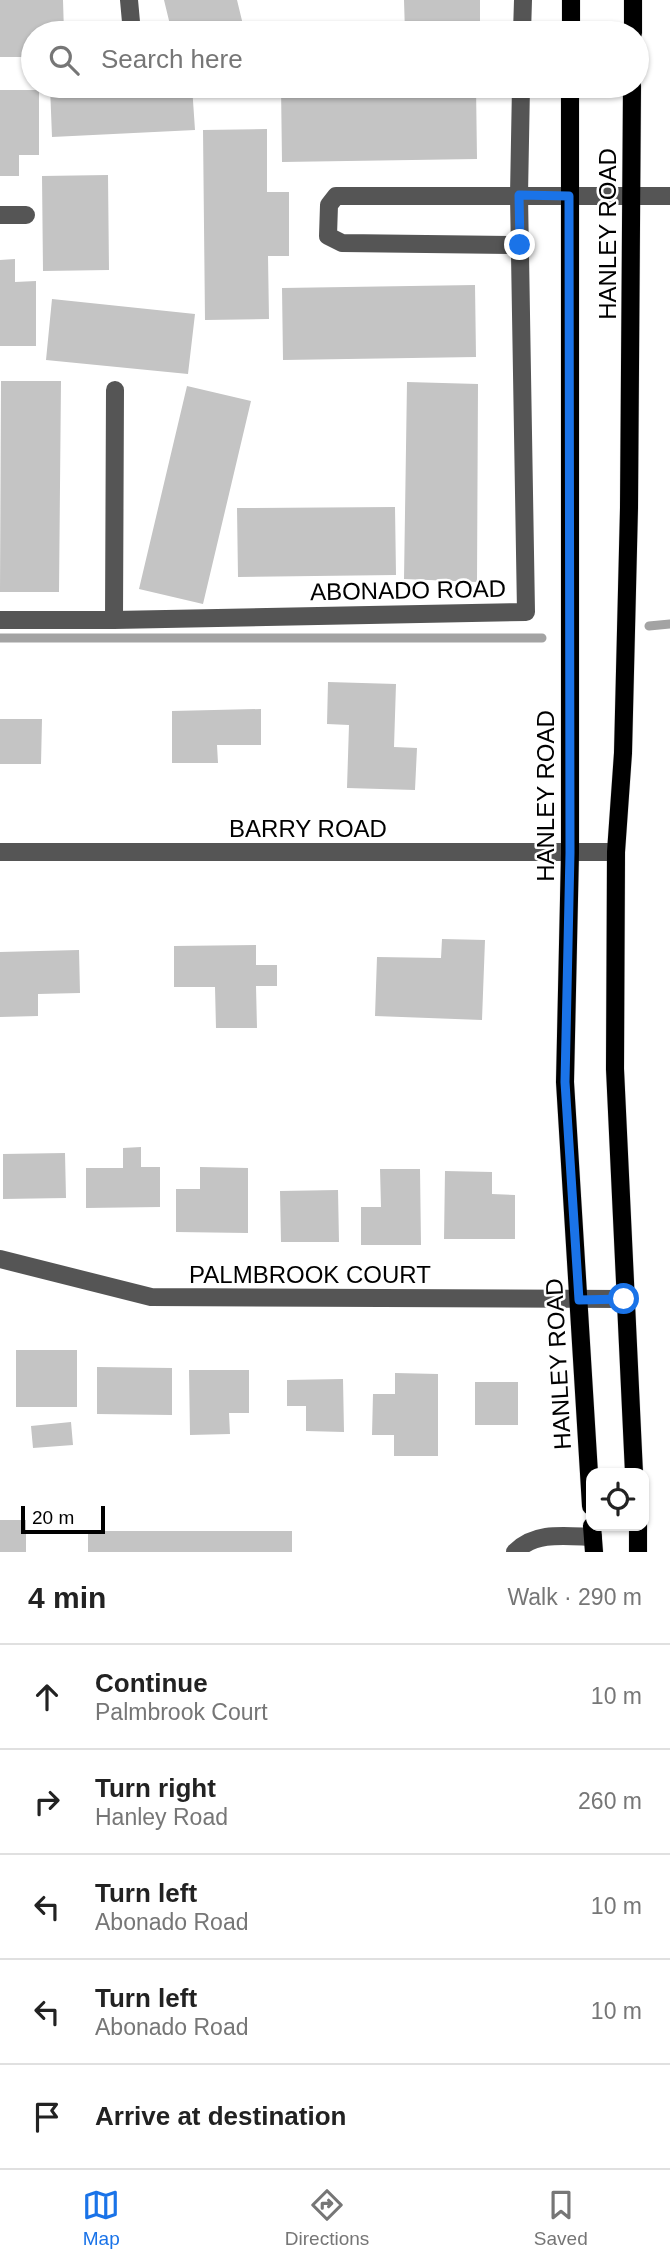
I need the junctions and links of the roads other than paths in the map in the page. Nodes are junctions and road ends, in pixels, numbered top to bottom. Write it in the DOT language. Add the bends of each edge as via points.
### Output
graph roads {
  1 [pos="129,0"];
  2 [pos="523,0"];
  3 [pos="571,0"];
  4 [pos="633,0"];
  5 [pos="131,21"];
  6 [pos="522,21"];
  7 [pos="571,21"];
  8 [pos="632,21"];
  9 [pos="521,98"];
  10 [pos="570,98"];
  11 [pos="632,98"];
  12 [pos="519,195"];
  13 [pos="569,196"];
  14 [pos="631,196"];
  15 [pos="670,196"];
  16 [pos="0,215"];
  17 [pos="26,215"];
  18 [pos="520,245"];
  19 [pos="115,390"];
  20 [pos="0,620"];
  21 [pos="114,620"];
  22 [pos="0,852"];
  23 [pos="617,852"];
  24 [pos="570,853"];
  25 [pos="0,1259"];
  26 [pos="624,1299"];
  27 [pos="579,1300"];
  28 [pos="589,1468"];
  29 [pos="634,1468"];
  30 [pos="638,1531"];
  31 [pos="593,1538"];
  32 [pos="515,1552"];
  33 [pos="638,1552"];
  1 -- 5 [label="street"];
  2 -- 6 [label="street"];
  3 -- 7 [label="main road"];
  4 -- 8 [label="main road"];
  9 -- 12 [label="street, ABONADO ROAD"];
  10 -- 13 [label="main road, HANLEY ROAD"];
  11 -- 14 [label="main road, HANLEY ROAD"];
  12 -- 13 [label="street"];
  12 -- 18 [label="street, ABONADO ROAD"];
  12 -- 18 [label="street" via="336,196 329,205 328,236 342,243"];
  13 -- 14 [label="street"];
  13 -- 24 [label="main road, HANLEY ROAD"];
  14 -- 15 [label="street"];
  14 -- 23 [label="main road, HANLEY ROAD" via="629,522"];
  16 -- 17 [label="street"];
  18 -- 21 [label="street, ABONADO ROAD" via="526,612"];
  19 -- 21 [label="street"];
  20 -- 21 [label="street, ABONADO ROAD"];
  22 -- 24 [label="street, BARRY ROAD"];
  23 -- 24 [label="street, BARRY ROAD"];
  23 -- 26 [label="main road, HANLEY ROAD" via="615,1069"];
  24 -- 27 [label="main road, HANLEY ROAD" via="565,1082"];
  25 -- 27 [label="street, PALMBROOK COURT" via="151,1297"];
  26 -- 27 [label="street, PALMBROOK COURT"];
  26 -- 29 [label="main road, HANLEY ROAD"];
  27 -- 28 [label="main road, HANLEY ROAD"];
  30 -- 33 [label="main road"];
  31 -- 32 [label="street" via="553,1536 526,1541"];
}
